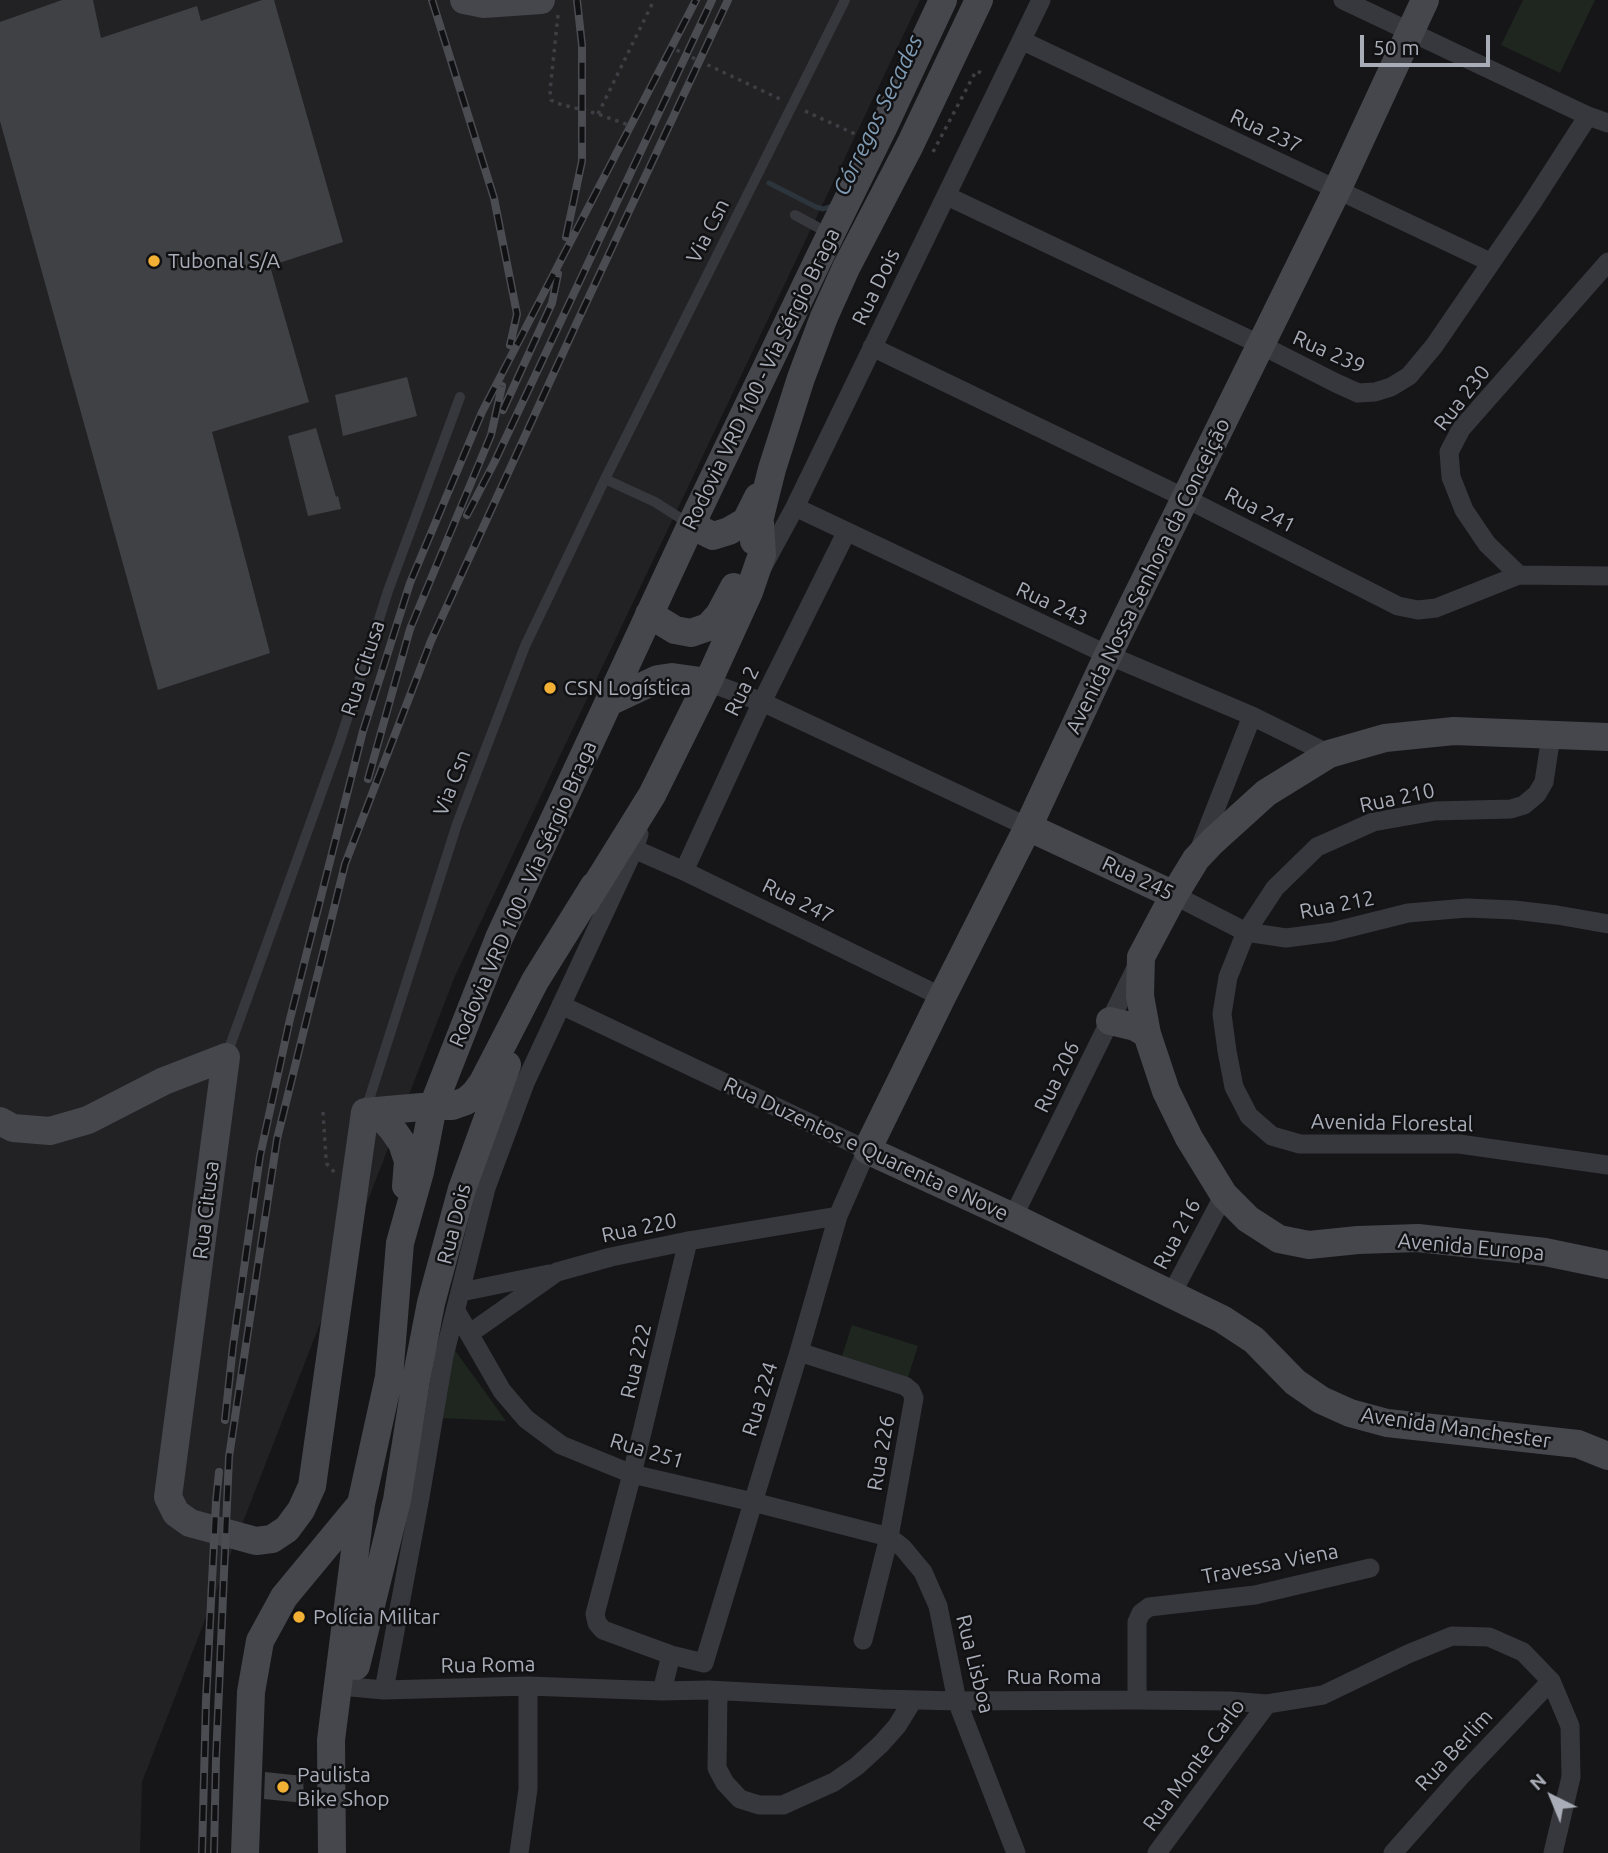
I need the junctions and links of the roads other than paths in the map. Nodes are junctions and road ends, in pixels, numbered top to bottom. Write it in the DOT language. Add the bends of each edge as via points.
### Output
graph roads {
  1 [pos="464,0"];
  2 [pos="845,0"];
  3 [pos="943,0"];
  4 [pos="979,0"];
  5 [pos="1041,0"];
  6 [pos="1343,0"];
  7 [pos="1425,0"];
  8 [pos="549,7"];
  9 [pos="1410,31"];
  10 [pos="1023,41"];
  11 [pos="1588,116"];
  12 [pos="1608,123"];
  13 [pos="1337,190"];
  14 [pos="947,196"];
  15 [pos="795,215"];
  16 [pos="831,234"];
  17 [pos="1490,262"];
  18 [pos="1608,262"];
  19 [pos="1261,345"];
  20 [pos="872,347"];
  21 [pos="460,397"];
  22 [pos="772,469"];
  23 [pos="605,479"];
  24 [pos="1185,498"];
  25 [pos="795,507"];
  26 [pos="760,523"];
  27 [pos="691,525"];
  28 [pos="846,533"];
  29 [pos="1520,575"];
  30 [pos="1608,576"];
  31 [pos="749,592"];
  32 [pos="649,614"];
  33 [pos="1108,655"];
  34 [pos="708,682"];
  35 [pos="608,702"];
  36 [pos="762,702"];
  37 [pos="1252,716"];
  38 [pos="1551,736"];
  39 [pos="1608,737"];
  40 [pos="1329,754"];
  41 [pos="652,795"];
  42 [pos="1028,827"];
  43 [pos="634,849"];
  44 [pos="1196,859"];
  45 [pos="684,871"];
  46 [pos="594,886"];
  47 [pos="1174,895"];
  48 [pos="1608,924"];
  49 [pos="1246,932"];
  50 [pos="1141,957"];
  51 [pos="942,997"];
  52 [pos="561,1005"];
  53 [pos="1110,1021"];
  54 [pos="1147,1034"];
  55 [pos="226,1058"];
  56 [pos="433,1106"];
  57 [pos="371,1112"];
  58 [pos="0,1121"];
  59 [pos="867,1150"];
  60 [pos="1608,1165"];
  61 [pos="1224,1195"];
  62 [pos="838,1216"];
  63 [pos="1013,1217"];
  64 [pos="688,1241"];
  65 [pos="400,1243"];
  66 [pos="1608,1265"];
  67 [pos="557,1272"];
  68 [pos="1171,1294"];
  69 [pos="458,1301"];
  70 [pos="469,1334"];
  71 [pos="799,1352"];
  72 [pos="389,1377"];
  73 [pos="1608,1456"];
  74 [pos="632,1474"];
  75 [pos="409,1499"];
  76 [pos="752,1502"];
  77 [pos="361,1504"];
  78 [pos="889,1537"];
  79 [pos="1370,1568"];
  80 [pos="863,1640"];
  81 [pos="671,1655"];
  82 [pos="1551,1681"];
  83 [pos="528,1686"];
  84 [pos="351,1688"];
  85 [pos="384,1690"];
  86 [pos="662,1691"];
  87 [pos="718,1691"];
  88 [pos="1137,1699"];
  89 [pos="913,1700"];
  90 [pos="957,1701"];
  91 [pos="1267,1704"];
  92 [pos="1163,1850"];
  93 [pos="245,1853"];
  94 [pos="333,1853"];
  95 [pos="519,1853"];
  96 [pos="1016,1853"];
  97 [pos="1393,1853"];
  98 [pos="1553,1853"];
  1 -- 8 [label="main road"];
  2 -- 23 [label="lane, Via Csn"];
  3 -- 16 [label="main road, Rodovia VRD 100 - Via Sérgio Braga"];
  4 -- 22 [label="main road, Rodovia VRD 100 - Via Sérgio Braga" via="824,317"];
  5 -- 10 [label="street, Rua Dois"];
  6 -- 9 [label="street"];
  7 -- 9 [label="main road, Avenida Nossa Senhora da Conceição"];
  9 -- 11 [label="street"];
  9 -- 13 [label="main road, Avenida Nossa Senhora da Conceição"];
  10 -- 13 [label="street, Rua 237"];
  10 -- 14 [label="street, Rua Dois"];
  11 -- 12 [label="street"];
  11 -- 17 [label="street, Rua 239"];
  13 -- 17 [label="street, Rua 237"];
  13 -- 19 [label="main road, Avenida Nossa Senhora da Conceição"];
  14 -- 19 [label="street, Rua 239"];
  14 -- 20 [label="street, Rua Dois"];
  15 -- 16 [label="lane"];
  16 -- 27 [label="main road, Rodovia VRD 100 - Via Sérgio Braga"];
  17 -- 19 [label="street, Rua 239" via="1434,346 1409,376 1391,387 1359,393"];
  18 -- 29 [label="street, Rua 230" via="1461,429 1449,452 1451,477 1464,510 1487,544"];
  19 -- 24 [label="main road, Avenida Nossa Senhora da Conceição"];
  20 -- 24 [label="street, Rua 241"];
  20 -- 25 [label="street, Rua Dois"];
  21 -- 55 [label="lane, Rua Citusa" via="387,591 340,741"];
  22 -- 26 [label="main road, Rodovia VRD 100 - Via Sérgio Braga"];
  22 -- 27 [label="main road" via="746,521 713,536"];
  23 -- 27 [label="lane"];
  23 -- 57 [label="lane, Via Csn" via="525,646 462,812"];
  24 -- 29 [label="street, Rua 241" via="1398,606 1436,608"];
  24 -- 33 [label="main road, Avenida Nossa Senhora da Conceição"];
  25 -- 28 [label="street, Rua 243"];
  25 -- 31 [label="street, Rua Dois"];
  26 -- 31 [label="main road, Rodovia VRD 100 - Via Sérgio Braga" via="762,555"];
  26 -- 32 [label="main road" via="739,578 708,627 691,633 675,630"];
  27 -- 32 [label="main road, Rodovia VRD 100 - Via Sérgio Braga"];
  28 -- 33 [label="street, Rua 243"];
  28 -- 36 [label="street, Rua 2"];
  29 -- 30 [label="street"];
  31 -- 34 [label="main road, Rodovia VRD 100 - Via Sérgio Braga"];
  32 -- 35 [label="main road, Rodovia VRD 100 - Via Sérgio Braga"];
  33 -- 37 [label="street, Rua 243"];
  33 -- 42 [label="main road, Avenida Nossa Senhora da Conceição"];
  34 -- 35 [label="main road" via="658,679"];
  34 -- 36 [label="street"];
  34 -- 41 [label="main road, Rodovia VRD 100 - Via Sérgio Braga"];
  35 -- 56 [label="main road, Rodovia VRD 100 - Via Sérgio Braga" via="499,938"];
  36 -- 42 [label="street"];
  36 -- 45 [label="street, Rua 2"];
  37 -- 40 [label="street, Rua 243"];
  37 -- 44 [label="street"];
  38 -- 39 [label="main road"];
  38 -- 40 [label="main road" via="1454,731 1385,738"];
  38 -- 49 [label="street, Rua 210" via="1544,782 1524,805 1435,811 1373,822 1317,847 1275,888"];
  40 -- 44 [label="main road" via="1266,793"];
  41 -- 43 [label="street, Rua Dois"];
  41 -- 46 [label="main road, Rodovia VRD 100 - Via Sérgio Braga"];
  42 -- 47 [label="main road, Rua 245"];
  42 -- 51 [label="main road, Avenida Nossa Senhora da Conceição"];
  43 -- 45 [label="street, Rua 247"];
  43 -- 52 [label="street, Rua Dois"];
  44 -- 47 [label="main road"];
  45 -- 51 [label="street, Rua 247"];
  46 -- 56 [label="main road" via="535,981 475,1093 452,1106"];
  46 -- 75 [label="main road, Rodovia VRD 100 - Via Sérgio Braga" via="523,1023 462,1189 416,1380"];
  47 -- 49 [label="street, Rua 245"];
  47 -- 50 [label="main road"];
  48 -- 49 [label="street, Rua 212" via="1467,908 1408,913 1286,938"];
  49 -- 60 [label="street, Avenida Florestal" via="1228,977 1222,1014 1225,1039 1234,1087 1249,1116 1272,1136 1300,1144 1459,1144"];
  50 -- 53 [label="street, Rua 206"];
  50 -- 54 [label="main road, Avenida Europa" via="1140,996"];
  51 -- 59 [label="main road, Avenida Nossa Senhora da Conceição"];
  52 -- 59 [label="street, Rua Duzentos e Quarenta e Nove"];
  52 -- 69 [label="street, Rua Dois" via="525,1083 486,1188"];
  53 -- 54 [label="main road"];
  53 -- 63 [label="street, Rua 206"];
  54 -- 61 [label="main road, Avenida Europa" via="1166,1091"];
  55 -- 57 [label="main road, Rua Citusa" via="168,1497 176,1513 190,1523 256,1541 272,1539 301,1510 312,1486 354,1187"];
  55 -- 58 [label="main road" via="164,1081 88,1120 50,1131 13,1128"];
  56 -- 57 [label="main road"];
  56 -- 65 [label="main road, Rodovia VRD 100 - Via Sérgio Braga"];
  57 -- 65 [label="main road" via="393,1130 408,1161"];
  59 -- 62 [label="street, Rua 224"];
  59 -- 63 [label="main road, Rua Duzentos e Quarenta e Nove"];
  61 -- 66 [label="main road, Avenida Europa" via="1248,1219 1279,1239 1309,1245 1418,1238 1545,1252"];
  61 -- 68 [label="street, Rua 216"];
  62 -- 64 [label="street, Rua 220"];
  62 -- 71 [label="street, Rua 224"];
  63 -- 68 [label="main road, Rua Duzentos e Quarenta e Nove"];
  64 -- 67 [label="street, Rua 220"];
  64 -- 74 [label="street, Rua 222"];
  65 -- 72 [label="main road, Rodovia VRD 100 - Via Sérgio Braga"];
  67 -- 69 [label="street"];
  67 -- 70 [label="street, Rua 220"];
  68 -- 73 [label="main road, Avenida Manchester" via="1254,1340 1295,1382 1350,1413 1387,1423 1578,1444"];
  69 -- 70 [label="street, Rua 251"];
  69 -- 75 [label="street, Rua Dois"];
  70 -- 74 [label="street, Rua 251" via="502,1391 526,1419 561,1445"];
  71 -- 76 [label="street, Rua 224"];
  71 -- 78 [label="street, Rua 226" via="911,1391 914,1398"];
  72 -- 75 [label="main road" via="381,1488 389,1498"];
  72 -- 77 [label="main road, Rodovia VRD 100 - Via Sérgio Braga"];
  74 -- 76 [label="street, Rua 251"];
  74 -- 81 [label="street, Rua 222" via="595,1614 603,1630"];
  75 -- 84 [label="main road, Rodovia VRD 100 - Via Sérgio Braga"];
  75 -- 85 [label="street, Rua Dois"];
  76 -- 78 [label="street, Rua 251"];
  76 -- 81 [label="street, Rua 224" via="704,1664"];
  77 -- 93 [label="main road" via="284,1597 260,1642 251,1692"];
  77 -- 94 [label="main road, Rodovia VRD 100 - Via Sérgio Braga" via="331,1740"];
  78 -- 80 [label="street, Rua 226"];
  78 -- 90 [label="street, Rua Lisboa" via="923,1572 937,1605"];
  79 -- 88 [label="street, Travessa Viena" via="1255,1595 1149,1607 1137,1622"];
  81 -- 86 [label="street"];
  82 -- 91 [label="street, Rua Roma" via="1523,1652 1489,1637 1452,1636 1323,1695"];
  82 -- 97 [label="street, Rua Berlim"];
  82 -- 98 [label="street, Rua Roma" via="1570,1726 1571,1777"];
  83 -- 85 [label="street, Rua Roma"];
  83 -- 86 [label="street, Rua Roma"];
  83 -- 95 [label="street" via="528,1789"];
  84 -- 85 [label="street, Rua Roma"];
  84 -- 94 [label="main road, Rodovia VRD 100 - Via Sérgio Braga"];
  86 -- 87 [label="street, Rua Roma"];
  87 -- 89 [label="street, Rua Roma"];
  87 -- 89 [label="street" via="717,1768 740,1799 759,1805 783,1805 834,1782 881,1744"];
  88 -- 90 [label="street, Rua Roma"];
  88 -- 91 [label="street, Rua Roma"];
  89 -- 90 [label="street, Rua Roma"];
  90 -- 96 [label="street, Rua Lisboa"];
  91 -- 92 [label="street, Rua Monte Carlo"];
}
